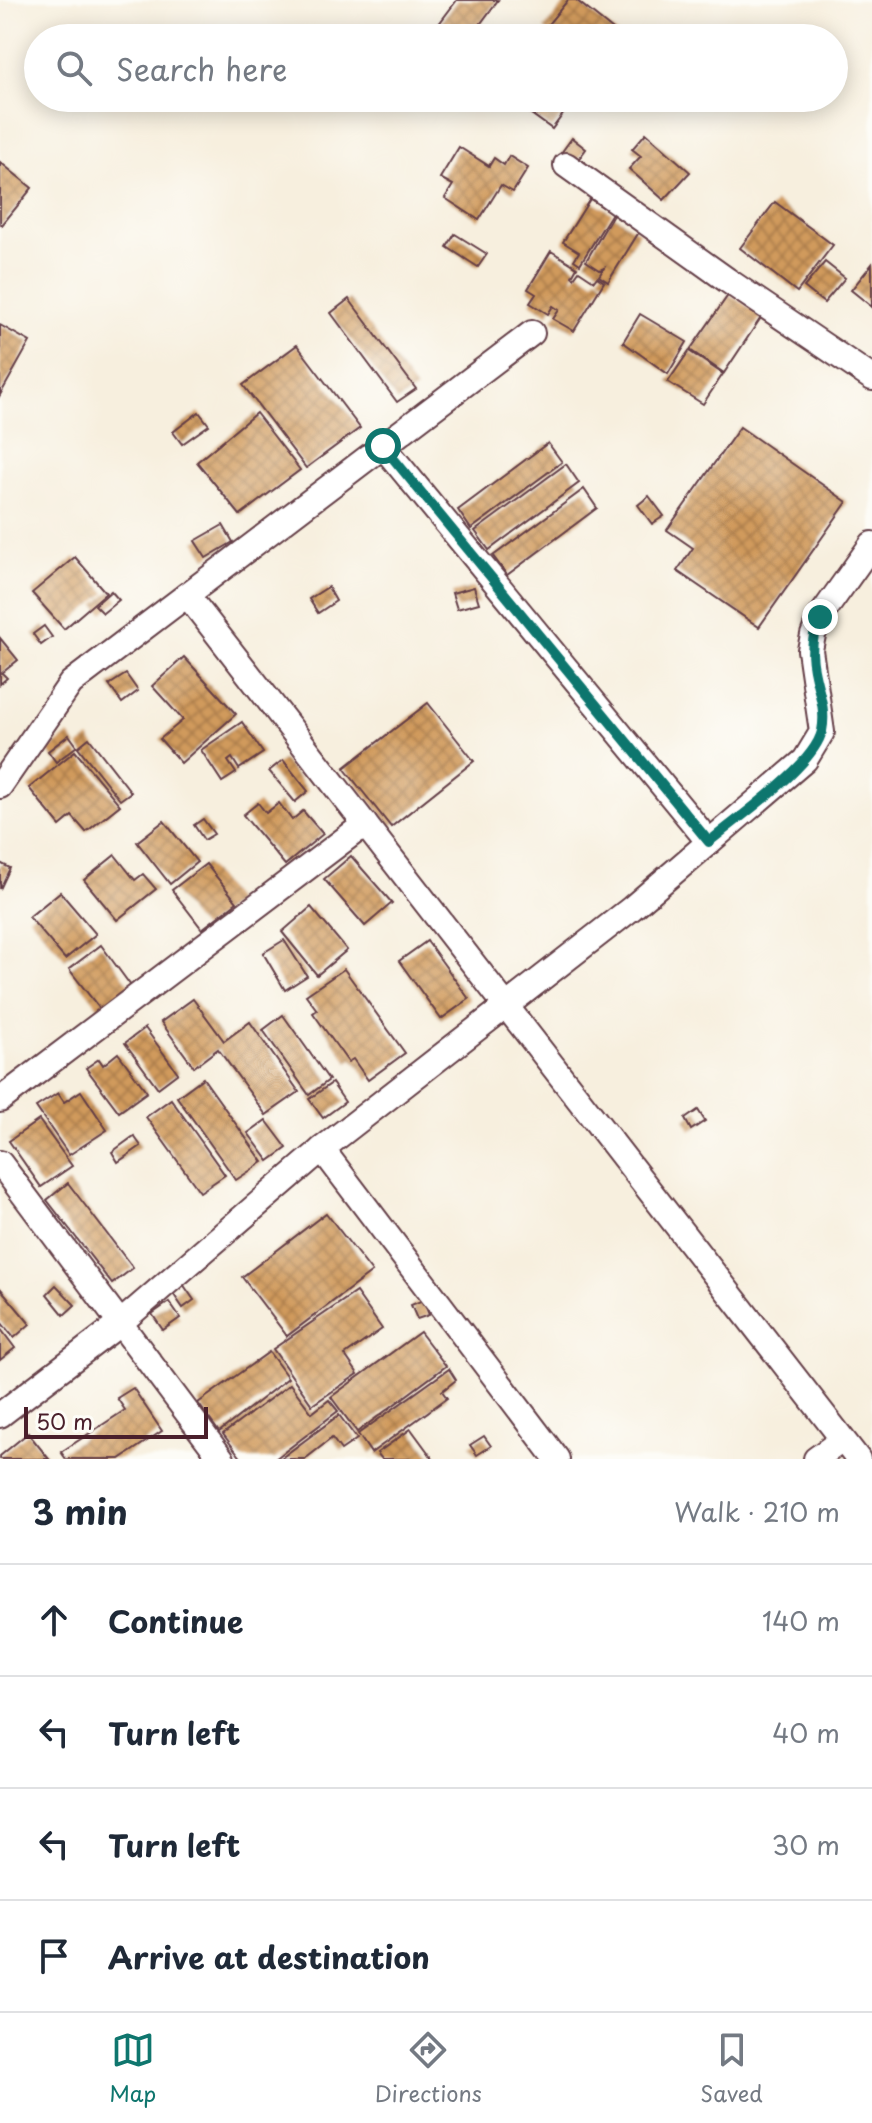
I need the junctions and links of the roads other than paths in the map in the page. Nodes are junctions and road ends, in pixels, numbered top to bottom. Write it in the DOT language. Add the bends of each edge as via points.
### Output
graph roads {
  1 [pos="566,165"];
  2 [pos="532,333"];
  3 [pos="872,378"];
  4 [pos="383,446"];
  5 [pos="872,544"];
  6 [pos="187,595"];
  7 [pos="0,786"];
  8 [pos="365,824"];
  9 [pos="709,842"];
  10 [pos="506,1004"];
  11 [pos="0,1100"];
  12 [pos="322,1149"];
  13 [pos="0,1163"];
  14 [pos="118,1325"];
  15 [pos="0,1415"];
  16 [pos="842,1440"];
  17 [pos="222,1459"];
  18 [pos="557,1459"];
  19 [pos="816,1459"];
  20 [pos="858,1459"];
  1 -- 3 [label="street"];
  2 -- 4 [label="street"];
  4 -- 6 [label="street"];
  4 -- 9 [label="street"];
  5 -- 9 [label="street" via="813,635 810,650 822,732 805,760"];
  6 -- 7 [label="street" via="71,683"];
  6 -- 8 [label="street"];
  8 -- 10 [label="street"];
  8 -- 11 [label="street"];
  9 -- 10 [label="street"];
  10 -- 12 [label="street"];
  10 -- 16 [label="street"];
  12 -- 14 [label="street"];
  12 -- 18 [label="street"];
  13 -- 14 [label="street"];
  14 -- 15 [label="street"];
  14 -- 17 [label="street"];
  16 -- 19 [label="street"];
  16 -- 20 [label="street"];
}
